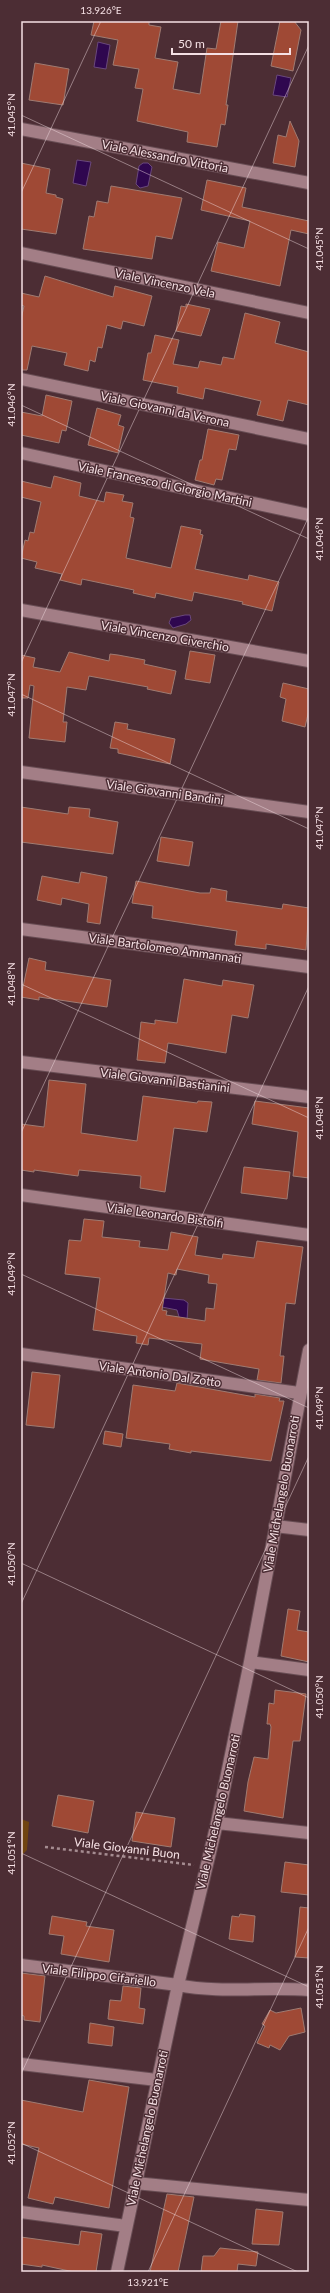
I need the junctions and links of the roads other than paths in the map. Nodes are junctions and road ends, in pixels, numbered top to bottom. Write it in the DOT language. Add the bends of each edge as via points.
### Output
graph roads {
  1 [pos="21,129"];
  2 [pos="309,183"];
  3 [pos="21,252"];
  4 [pos="309,313"];
  5 [pos="21,379"];
  6 [pos="309,439"];
  7 [pos="21,453"];
  8 [pos="309,515"];
  9 [pos="21,610"];
  10 [pos="309,661"];
  11 [pos="21,772"];
  12 [pos="309,812"];
  13 [pos="21,929"];
  14 [pos="309,967"];
  15 [pos="21,1062"];
  16 [pos="309,1097"];
  17 [pos="21,1195"];
  18 [pos="309,1235"];
  19 [pos="309,1350"];
  20 [pos="21,1354"];
  21 [pos="303,1386"];
  22 [pos="275,1526"];
  23 [pos="309,1530"];
  24 [pos="250,1662"];
  25 [pos="309,1670"];
  26 [pos="217,1823"];
  27 [pos="309,1833"];
  28 [pos="21,1965"];
  29 [pos="178,1985"];
  30 [pos="309,1990"];
  31 [pos="21,2064"];
  32 [pos="157,2080"];
  33 [pos="135,2183"];
  34 [pos="309,2200"];
  35 [pos="21,2212"];
  36 [pos="126,2226"];
  37 [pos="117,2272"];
  1 -- 2 [label="street, Viale Alessandro Vittoria"];
  3 -- 4 [label="street, Viale Vincenzo Vela"];
  5 -- 6 [label="street, Viale Giovanni da Verona"];
  7 -- 8 [label="street, Viale Francesco di Giorgio Martini"];
  9 -- 10 [label="street, Viale Vincenzo Civerchio"];
  11 -- 12 [label="street, Viale Giovanni Bandini"];
  13 -- 14 [label="street, Viale Bartolomeo Ammannati"];
  15 -- 16 [label="street, Viale Giovanni Bastianini"];
  17 -- 18 [label="street, Viale Leonardo Bistolfi"];
  19 -- 21 [label="street, Viale Michelangelo Buonarroti"];
  20 -- 21 [label="street, Viale Antonio Dal Zotto"];
  21 -- 22 [label="street, Viale Michelangelo Buonarroti"];
  22 -- 23 [label="street"];
  22 -- 24 [label="street, Viale Michelangelo Buonarroti"];
  24 -- 25 [label="street"];
  24 -- 26 [label="street, Viale Michelangelo Buonarroti"];
  26 -- 27 [label="street"];
  26 -- 29 [label="street, Viale Michelangelo Buonarroti"];
  28 -- 29 [label="street, Viale Filippo Cifariello"];
  29 -- 30 [label="street, Viale Filippo Cifariello" via="203,1990 280,1987"];
  29 -- 32 [label="street, Viale Michelangelo Buonarroti"];
  31 -- 32 [label="street"];
  32 -- 33 [label="street, Viale Michelangelo Buonarroti"];
  33 -- 34 [label="street"];
  33 -- 36 [label="street, Viale Michelangelo Buonarroti"];
  35 -- 36 [label="street"];
  36 -- 37 [label="street, Viale Michelangelo Buonarroti"];
}
